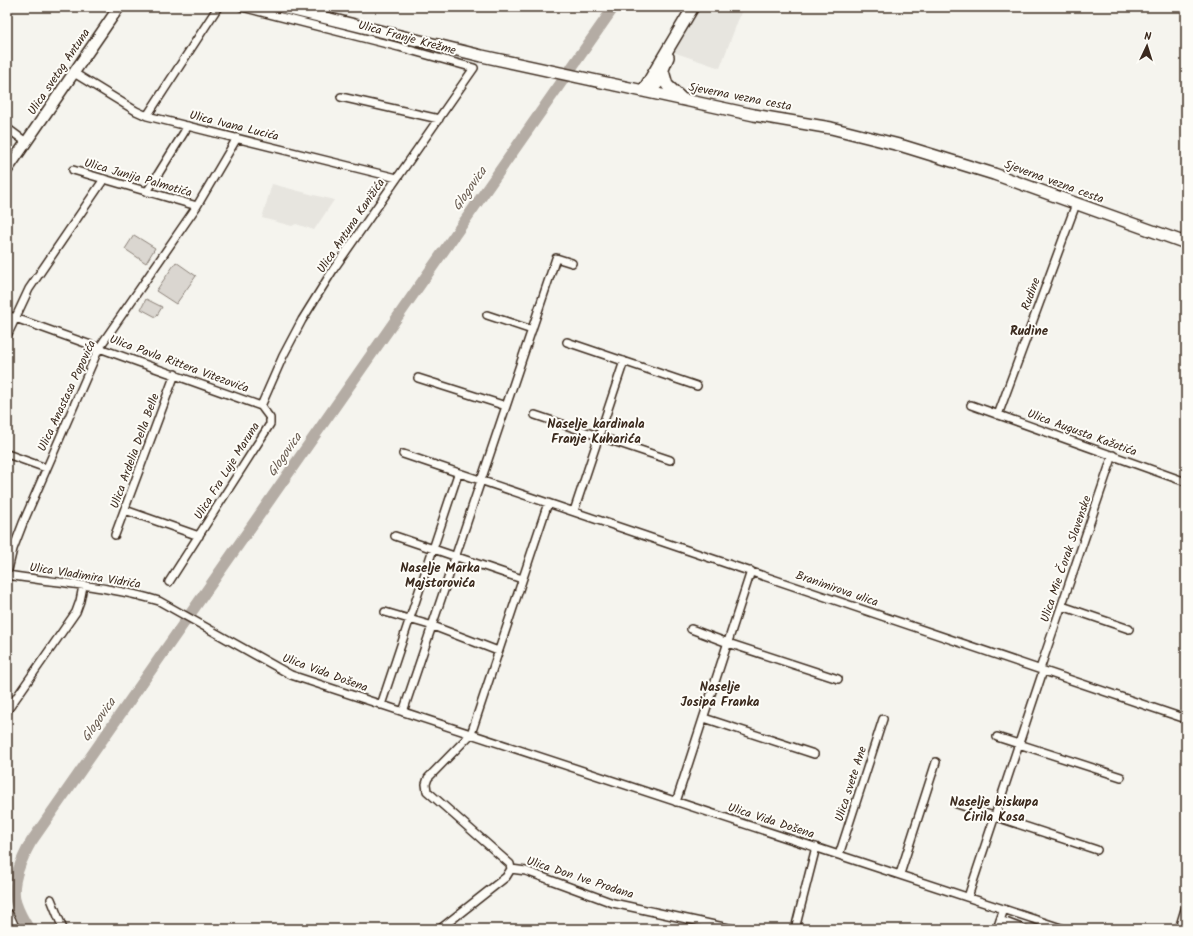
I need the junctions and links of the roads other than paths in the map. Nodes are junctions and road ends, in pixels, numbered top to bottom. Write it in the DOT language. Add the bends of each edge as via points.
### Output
graph roads {
  1 [pos="119,7"];
  2 [pos="218,7"];
  3 [pos="242,7"];
  4 [pos="281,7"];
  5 [pos="693,7"];
  6 [pos="401,42"];
  7 [pos="670,49"];
  8 [pos="474,68"];
  9 [pos="663,71"];
  10 [pos="74,73"];
  11 [pos="646,91"];
  12 [pos="341,97"];
  13 [pos="685,100"];
  14 [pos="147,116"];
  15 [pos="439,119"];
  16 [pos="188,126"];
  17 [pos="7,128"];
  18 [pos="237,138"];
  19 [pos="26,142"];
  20 [pos="7,170"];
  21 [pos="73,170"];
  22 [pos="397,178"];
  23 [pos="104,179"];
  24 [pos="147,192"];
  25 [pos="1076,204"];
  26 [pos="197,206"];
  27 [pos="1186,242"];
  28 [pos="572,263"];
  29 [pos="7,315"];
  30 [pos="487,315"];
  31 [pos="14,318"];
  32 [pos="532,330"];
  33 [pos="7,336"];
  34 [pos="566,342"];
  35 [pos="100,348"];
  36 [pos="624,361"];
  37 [pos="175,374"];
  38 [pos="418,378"];
  39 [pos="697,386"];
  40 [pos="971,405"];
  41 [pos="261,406"];
  42 [pos="506,406"];
  43 [pos="535,415"];
  44 [pos="998,415"];
  45 [pos="599,437"];
  46 [pos="7,454"];
  47 [pos="403,454"];
  48 [pos="1113,455"];
  49 [pos="670,460"];
  50 [pos="46,468"];
  51 [pos="458,474"];
  52 [pos="482,481"];
  53 [pos="1186,482"];
  54 [pos="548,503"];
  55 [pos="125,510"];
  56 [pos="574,511"];
  57 [pos="115,536"];
  58 [pos="199,536"];
  59 [pos="395,536"];
  60 [pos="433,549"];
  61 [pos="456,557"];
  62 [pos="751,572"];
  63 [pos="7,575"];
  64 [pos="522,579"];
  65 [pos="169,582"];
  66 [pos="83,586"];
  67 [pos="159,601"];
  68 [pos="1062,606"];
  69 [pos="385,612"];
  70 [pos="410,619"];
  71 [pos="433,626"];
  72 [pos="691,629"];
  73 [pos="1129,629"];
  74 [pos="728,643"];
  75 [pos="498,651"];
  76 [pos="1041,670"];
  77 [pos="838,679"];
  78 [pos="381,705"];
  79 [pos="7,711"];
  80 [pos="403,712"];
  81 [pos="704,718"];
  82 [pos="1186,719"];
  83 [pos="883,720"];
  84 [pos="471,734"];
  85 [pos="997,737"];
  86 [pos="1019,744"];
  87 [pos="814,754"];
  88 [pos="936,762"];
  89 [pos="1121,777"];
  90 [pos="676,802"];
  91 [pos="957,804"];
  92 [pos="995,817"];
  93 [pos="816,847"];
  94 [pos="1097,850"];
  95 [pos="839,854"];
  96 [pos="511,869"];
  97 [pos="900,874"];
  98 [pos="968,897"];
  99 [pos="51,899"];
  100 [pos="1186,906"];
  101 [pos="1004,909"];
  102 [pos="8,914"];
  103 [pos="1000,920"];
  104 [pos="16,929"];
  105 [pos="63,929"];
  106 [pos="440,929"];
  107 [pos="733,929"];
  108 [pos="795,929"];
  109 [pos="997,929"];
  110 [pos="1024,929"];
  111 [pos="1064,929"];
  112 [pos="1178,929"];
  1 -- 10 [label="main road, Ulica svetog Antuna"];
  2 -- 14 [label="street"];
  3 -- 6 [label="street, Ulica Franje Krežme"];
  4 -- 6 [label="main road, Sjeverna vezna cesta"];
  5 -- 7 [label="main road"];
  6 -- 8 [label="street, Ulica Franje Krežme"];
  6 -- 11 [label="main road, Sjeverna vezna cesta"];
  7 -- 9 [label="main road"];
  7 -- 11 [label="main road" via="655,68"];
  8 -- 15 [label="street, Ulica Antuna Kanižića"];
  9 -- 11 [label="main road" via="657,84"];
  9 -- 13 [label="main road" via="664,80 670,88"];
  10 -- 14 [label="street, Ulica Ivana Lucića"];
  10 -- 19 [label="main road, Ulica svetog Antuna"];
  11 -- 13 [label="main road, Sjeverna vezna cesta"];
  12 -- 15 [label="street"];
  13 -- 25 [label="main road, Sjeverna vezna cesta" via="831,128 903,146 994,174"];
  14 -- 16 [label="street, Ulica Ivana Lucića"];
  15 -- 22 [label="street, Ulica Antuna Kanižića"];
  16 -- 18 [label="street, Ulica Ivana Lucića"];
  16 -- 24 [label="street"];
  17 -- 19 [label="street"];
  18 -- 22 [label="street, Ulica Ivana Lucića"];
  18 -- 26 [label="street, Ulica Anastasa Popovića"];
  19 -- 20 [label="main road, Ulica svetog Antuna"];
  21 -- 23 [label="street, Ulica Junija Palmotića"];
  22 -- 41 [label="street, Ulica Antuna Kanižića" via="333,270 302,320"];
  23 -- 24 [label="street, Ulica Junija Palmotića"];
  23 -- 31 [label="street" via="30,289"];
  24 -- 26 [label="street, Ulica Junija Palmotića"];
  25 -- 27 [label="main road, Sjeverna vezna cesta"];
  25 -- 44 [label="street, Rudine"];
  26 -- 35 [label="street, Ulica Anastasa Popovića"];
  28 -- 32 [label="street" via="556,258"];
  29 -- 31 [label="street, Ulica Pavla Rittera Vitezovića"];
  30 -- 32 [label="street"];
  31 -- 33 [label="street"];
  31 -- 35 [label="street, Ulica Pavla Rittera Vitezovića"];
  32 -- 42 [label="street"];
  34 -- 36 [label="street"];
  35 -- 37 [label="street, Ulica Pavla Rittera Vitezovića"];
  35 -- 50 [label="street, Ulica Anastasa Popovića"];
  36 -- 39 [label="street"];
  36 -- 45 [label="street"];
  37 -- 41 [label="street, Ulica Pavla Rittera Vitezovića"];
  37 -- 55 [label="street, Ulica Ardelia Della Belle"];
  38 -- 42 [label="street"];
  40 -- 44 [label="street, Ulica Augusta Kažotića"];
  41 -- 58 [label="street, Ulica Fra Luje Maruna" via="270,418 270,424"];
  42 -- 52 [label="street"];
  43 -- 45 [label="street"];
  44 -- 48 [label="street, Ulica Augusta Kažotića"];
  45 -- 49 [label="street"];
  45 -- 56 [label="street"];
  46 -- 50 [label="street"];
  47 -- 51 [label="street, Branimirova ulica"];
  48 -- 53 [label="street, Ulica Augusta Kažotića"];
  48 -- 68 [label="street, Ulica Mie Čorak Slavenske"];
  50 -- 63 [label="street, Ulica Anastasa Popovića" via="13,549"];
  51 -- 52 [label="street, Branimirova ulica"];
  51 -- 60 [label="street"];
  52 -- 54 [label="street, Branimirova ulica"];
  52 -- 61 [label="street"];
  54 -- 56 [label="street, Branimirova ulica"];
  54 -- 64 [label="street"];
  55 -- 57 [label="street, Ulica Ardelia Della Belle"];
  55 -- 58 [label="street, Ulica Fra Luje Maruna"];
  56 -- 62 [label="street, Branimirova ulica"];
  58 -- 65 [label="street, Ulica Fra Luje Maruna"];
  59 -- 60 [label="street"];
  60 -- 61 [label="street"];
  60 -- 70 [label="street"];
  61 -- 64 [label="street"];
  61 -- 71 [label="street"];
  62 -- 74 [label="street"];
  62 -- 76 [label="street, Branimirova ulica"];
  63 -- 66 [label="street, Ulica Vladimira Vidrića"];
  64 -- 75 [label="street"];
  66 -- 67 [label="street, Ulica Vladimira Vidrića"];
  66 -- 79 [label="street" via="76,612"];
  67 -- 78 [label="street, Ulica Vida Došena" via="291,675"];
  68 -- 73 [label="street"];
  68 -- 76 [label="street, Ulica Mie Čorak Slavenske"];
  69 -- 70 [label="street"];
  70 -- 71 [label="street"];
  70 -- 78 [label="street"];
  71 -- 75 [label="street"];
  71 -- 80 [label="street"];
  72 -- 74 [label="street"];
  74 -- 77 [label="street"];
  74 -- 81 [label="street"];
  75 -- 84 [label="street"];
  76 -- 82 [label="street, Branimirova ulica"];
  76 -- 86 [label="street"];
  78 -- 80 [label="street, Ulica Vida Došena"];
  80 -- 84 [label="street, Ulica Vida Došena"];
  81 -- 87 [label="street"];
  81 -- 90 [label="street"];
  83 -- 95 [label="street, Ulica svete Ane"];
  84 -- 90 [label="street, Ulica Vida Došena"];
  84 -- 96 [label="street, Ulica Don Ive Prodana" via="428,778 427,791 510,864"];
  85 -- 86 [label="street"];
  86 -- 89 [label="street"];
  86 -- 92 [label="street"];
  88 -- 97 [label="street"];
  90 -- 93 [label="street, Ulica Vida Došena"];
  91 -- 92 [label="street"];
  92 -- 94 [label="street"];
  92 -- 98 [label="street"];
  93 -- 95 [label="street, Ulica Vida Došena"];
  93 -- 108 [label="street"];
  95 -- 97 [label="street, Ulica Vida Došena"];
  96 -- 106 [label="street" via="506,877"];
  96 -- 107 [label="street, Ulica Don Ive Prodana" via="526,870 613,903"];
  97 -- 98 [label="street, Ulica Vida Došena"];
  98 -- 101 [label="street, Ulica Vida Došena"];
  99 -- 105 [label="street"];
  100 -- 112 [label="street"];
  101 -- 103 [label="street"];
  101 -- 111 [label="street, Ulica Vida Došena"];
  102 -- 104 [label="street"];
  103 -- 109 [label="street"];
  103 -- 110 [label="street"];
}
